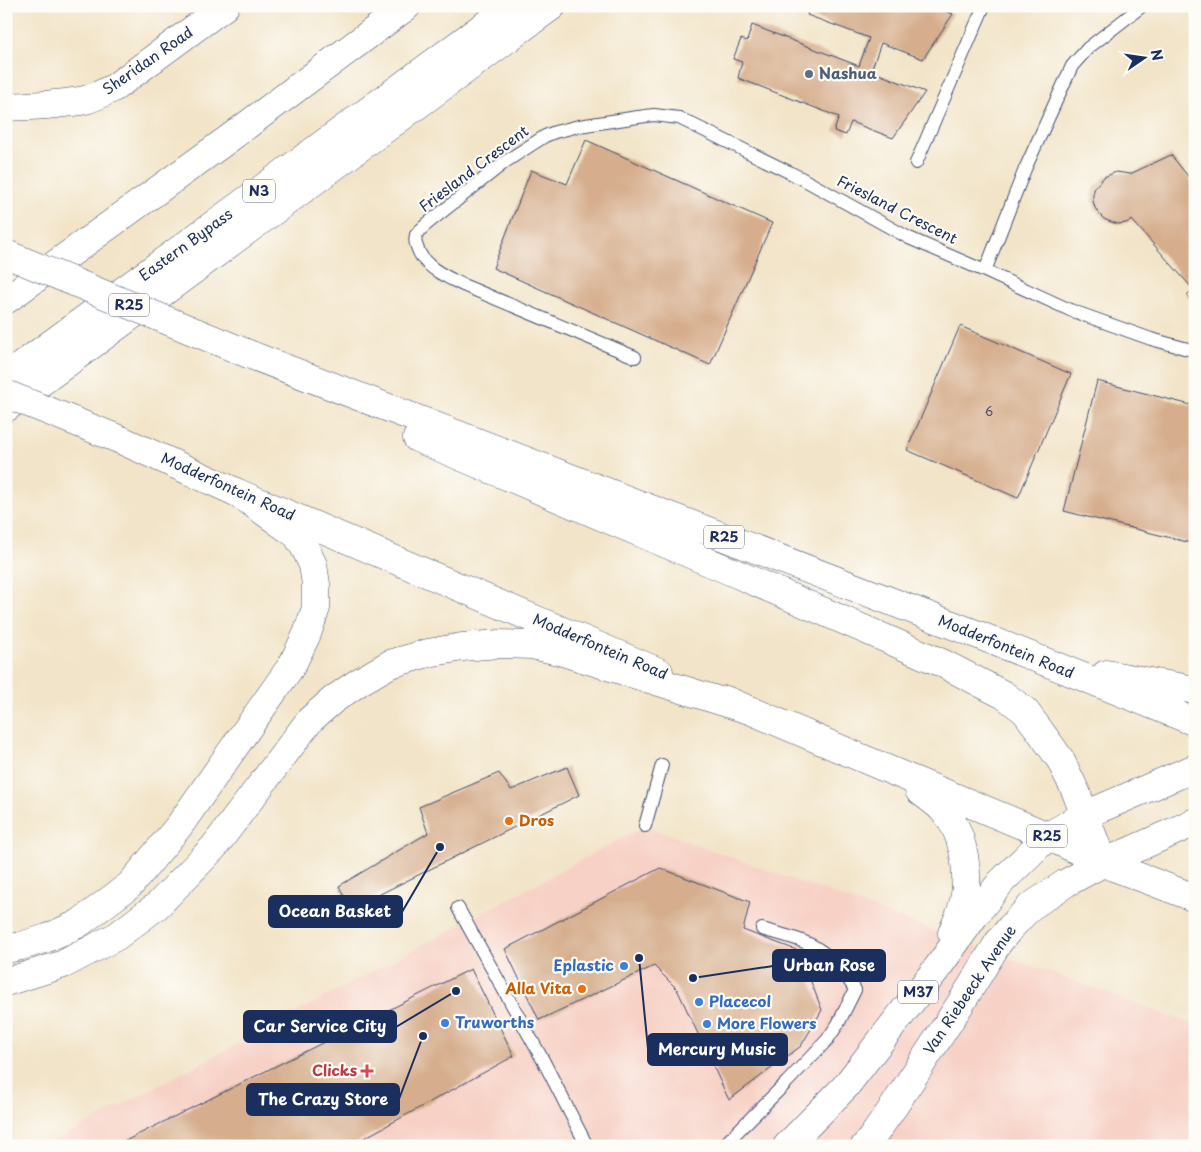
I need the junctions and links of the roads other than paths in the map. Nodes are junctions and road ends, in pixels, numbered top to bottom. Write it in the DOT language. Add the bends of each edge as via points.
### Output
graph roads {
  1 [pos="225,6"];
  2 [pos="407,6"];
  3 [pos="511,6"];
  4 [pos="552,6"];
  5 [pos="984,6"];
  6 [pos="1142,6"];
  7 [pos="1127,11"];
  8 [pos="6,107"];
  9 [pos="226,140"];
  10 [pos="916,163"];
  11 [pos="6,254"];
  12 [pos="985,271"];
  13 [pos="6,278"];
  14 [pos="6,300"];
  15 [pos="1195,351"];
  16 [pos="635,357"];
  17 [pos="263,360"];
  18 [pos="6,376"];
  19 [pos="6,394"];
  20 [pos="6,408"];
  21 [pos="238,493"];
  22 [pos="1051,664"];
  23 [pos="1195,690"];
  24 [pos="749,710"];
  25 [pos="1195,722"];
  26 [pos="662,765"];
  27 [pos="1195,768"];
  28 [pos="898,774"];
  29 [pos="1085,815"];
  30 [pos="1195,822"];
  31 [pos="645,826"];
  32 [pos="1048,836"];
  33 [pos="1103,863"];
  34 [pos="1195,898"];
  35 [pos="458,908"];
  36 [pos="762,929"];
  37 [pos="6,949"];
  38 [pos="938,967"];
  39 [pos="6,982"];
  40 [pos="587,1146"];
  41 [pos="723,1146"];
  42 [pos="787,1146"];
  43 [pos="865,1146"];
  1 -- 8 [label="main road, Sheridan Road" via="115,88 102,94 70,103"];
  2 -- 9 [label="main road"];
  3 -- 18 [label="main road, Eastern Bypass / N3"];
  4 -- 20 [label="main road"];
  5 -- 10 [label="lane"];
  6 -- 7 [label="lane"];
  7 -- 12 [label="lane" via="1072,66 1025,169"];
  9 -- 13 [label="main road"];
  9 -- 14 [label="main road"];
  11 -- 17 [label="main road, Modderfontein Road / R25, bridge"];
  12 -- 15 [label="lane, Friesland Crescent" via="1070,310"];
  12 -- 16 [label="lane, Friesland Crescent" via="909,238 801,178 679,118 654,115 579,126 545,136 505,162 416,235 419,253 441,274"];
  17 -- 22 [label="main road, Modderfontein Road / R25"];
  17 -- 29 [label="main road" via="335,402 730,570 1004,695 1024,711 1060,759"];
  19 -- 21 [label="main road, Modderfontein Road / R25, bridge" via="121,440"];
  21 -- 24 [label="main road, Modderfontein Road / R25"];
  21 -- 37 [label="main road" via="296,535 313,565 316,608 292,665 179,826 130,885 78,924 47,938"];
  22 -- 23 [label="main road"];
  22 -- 25 [label="main road, Modderfontein Road / R25"];
  24 -- 28 [label="main road, Modderfontein Road / R25"];
  24 -- 39 [label="main road" via="532,645 462,647 390,664 333,700 310,720 214,846 158,905 117,936 64,964"];
  26 -- 31 [label="lane"];
  27 -- 29 [label="main road, M37"];
  28 -- 32 [label="main road, Modderfontein Road / R25"];
  28 -- 38 [label="main road" via="943,810 954,825 962,845 967,884 962,908"];
  29 -- 32 [label="main road, M37"];
  29 -- 33 [label="main road"];
  30 -- 33 [label="main road, M37"];
  32 -- 33 [label="main road, Modderfontein Road / R25"];
  32 -- 38 [label="main road, M37" via="1001,882"];
  33 -- 34 [label="main road, Modderfontein Road / R25"];
  33 -- 43 [label="main road, Van Riebeeck Avenue / M37" via="1030,907 1011,927"];
  35 -- 40 [label="lane"];
  36 -- 41 [label="lane" via="818,948 841,969 855,990 828,1040"];
  38 -- 42 [label="main road, M37" via="845,1087"];
}
